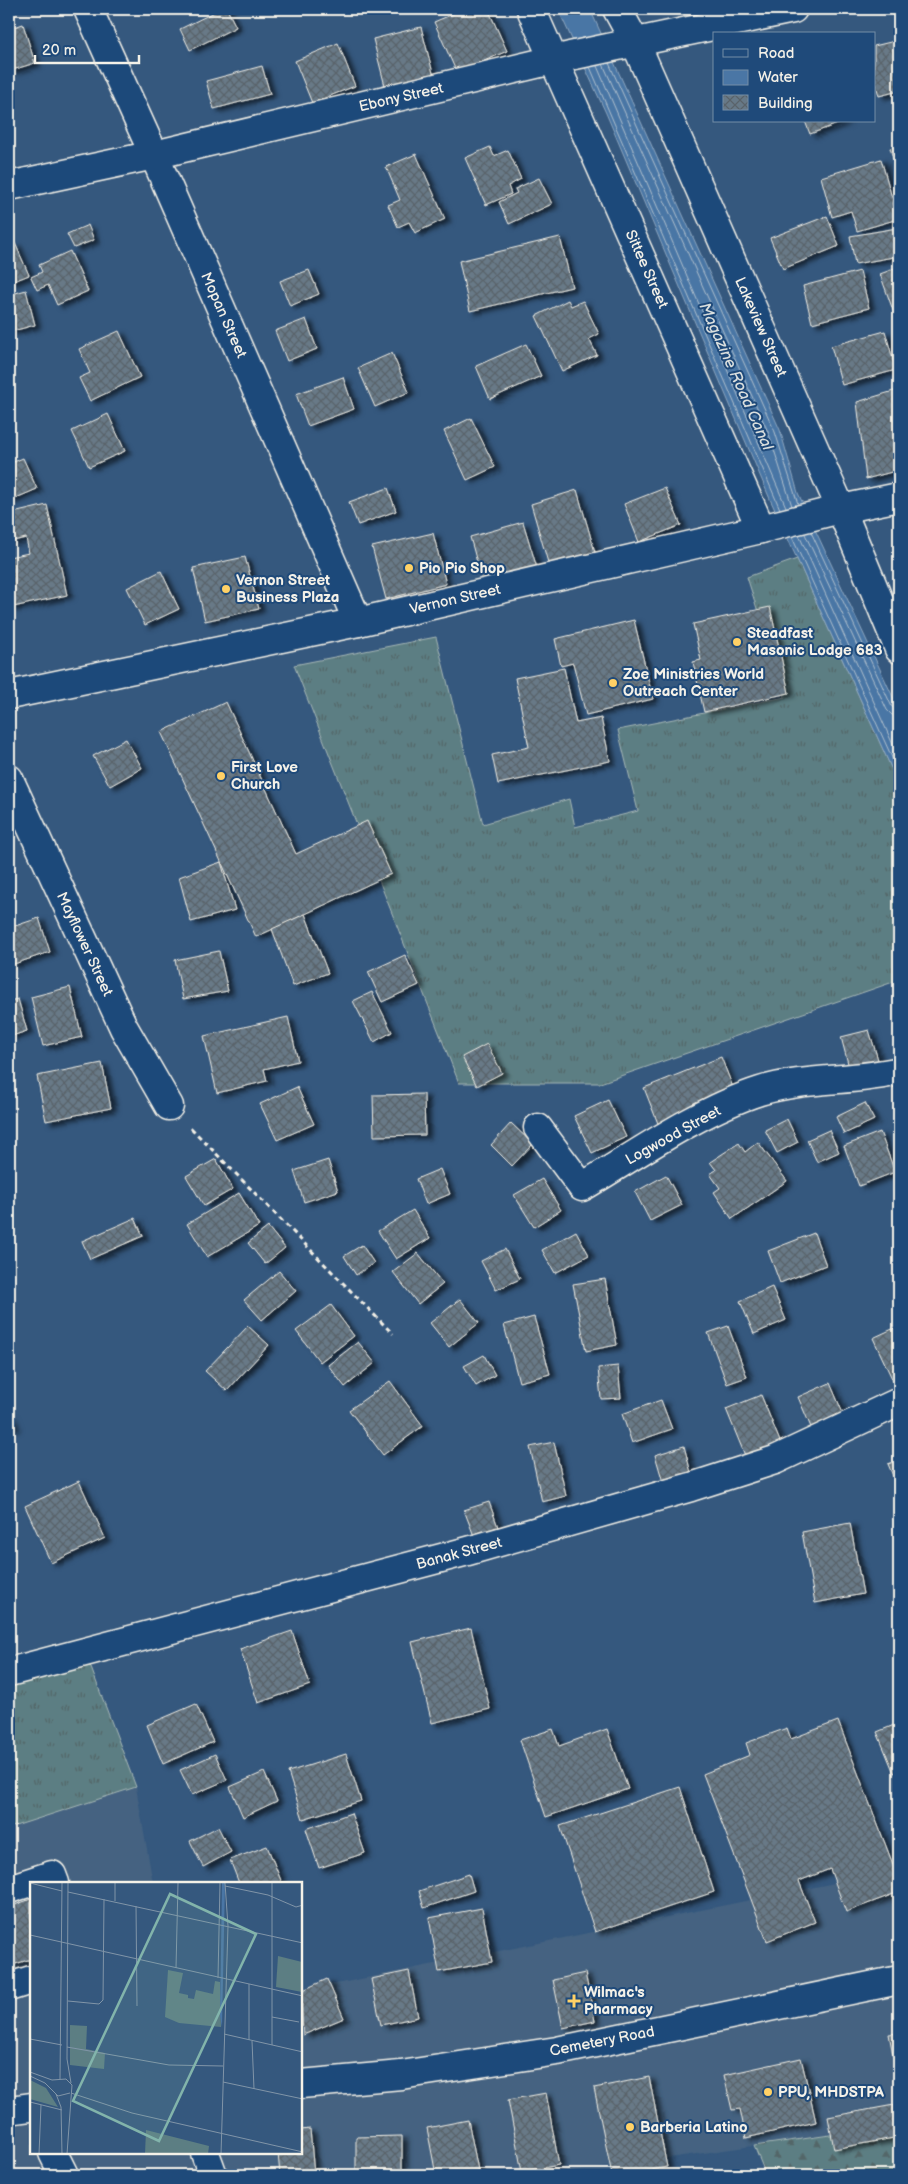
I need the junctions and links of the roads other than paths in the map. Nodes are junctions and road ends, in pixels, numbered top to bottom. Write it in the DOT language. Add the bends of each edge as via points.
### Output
graph roads {
  1 [pos="88,9"];
  2 [pos="531,9"];
  3 [pos="617,9"];
  4 [pos="793,9"];
  5 [pos="626,44"];
  6 [pos="562,58"];
  7 [pos="154,156"];
  8 [pos="9,186"];
  9 [pos="899,497"];
  10 [pos="828,512"];
  11 [pos="768,527"];
  12 [pos="358,622"];
  13 [pos="899,649"];
  14 [pos="9,695"];
  15 [pos="9,779"];
  16 [pos="899,1071"];
  17 [pos="169,1106"];
  18 [pos="538,1128"];
  19 [pos="899,1402"];
  20 [pos="9,1672"];
  21 [pos="30,1882"];
  22 [pos="30,1882"];
  23 [pos="55,1882"];
  24 [pos="9,1889"];
  25 [pos="30,1980"];
  26 [pos="899,1980"];
  27 [pos="9,1986"];
  28 [pos="302,2084"];
  29 [pos="30,2107"];
  30 [pos="9,2110"];
  31 [pos="205,2154"];
  32 [pos="214,2175"];
  1 -- 7 [label="street, Mopan Street"];
  2 -- 6 [label="street, Sittee Street"];
  3 -- 5 [label="street, Lakeview Street"];
  4 -- 5 [label="street, Ebony Street"];
  5 -- 6 [label="street, Ebony Street"];
  5 -- 10 [label="street, Lakeview Street"];
  6 -- 7 [label="street, Ebony Street"];
  6 -- 11 [label="street, Sittee Street"];
  7 -- 8 [label="street, Ebony Street"];
  7 -- 12 [label="street, Mopan Street"];
  9 -- 10 [label="street, Vernon Street"];
  10 -- 11 [label="street, Vernon Street"];
  10 -- 13 [label="street, Lakeview Street"];
  11 -- 12 [label="street, Vernon Street"];
  12 -- 14 [label="street, Vernon Street"];
  15 -- 17 [label="street, Mayflower Street" via="124,1028"];
  16 -- 18 [label="street, Logwood Street" via="874,1077 797,1083 760,1091 709,1112 582,1187"];
  19 -- 20 [label="street, Banak Street" via="775,1460 691,1487 468,1551"];
  21 -- 24 [label="street"];
  22 -- 23 [label="street" via="52,1875"];
  25 -- 27 [label="street"];
  26 -- 28 [label="street, Cemetery Road" via="557,2050 401,2075"];
  29 -- 30 [label="street"];
  31 -- 32 [label="street"];
}
